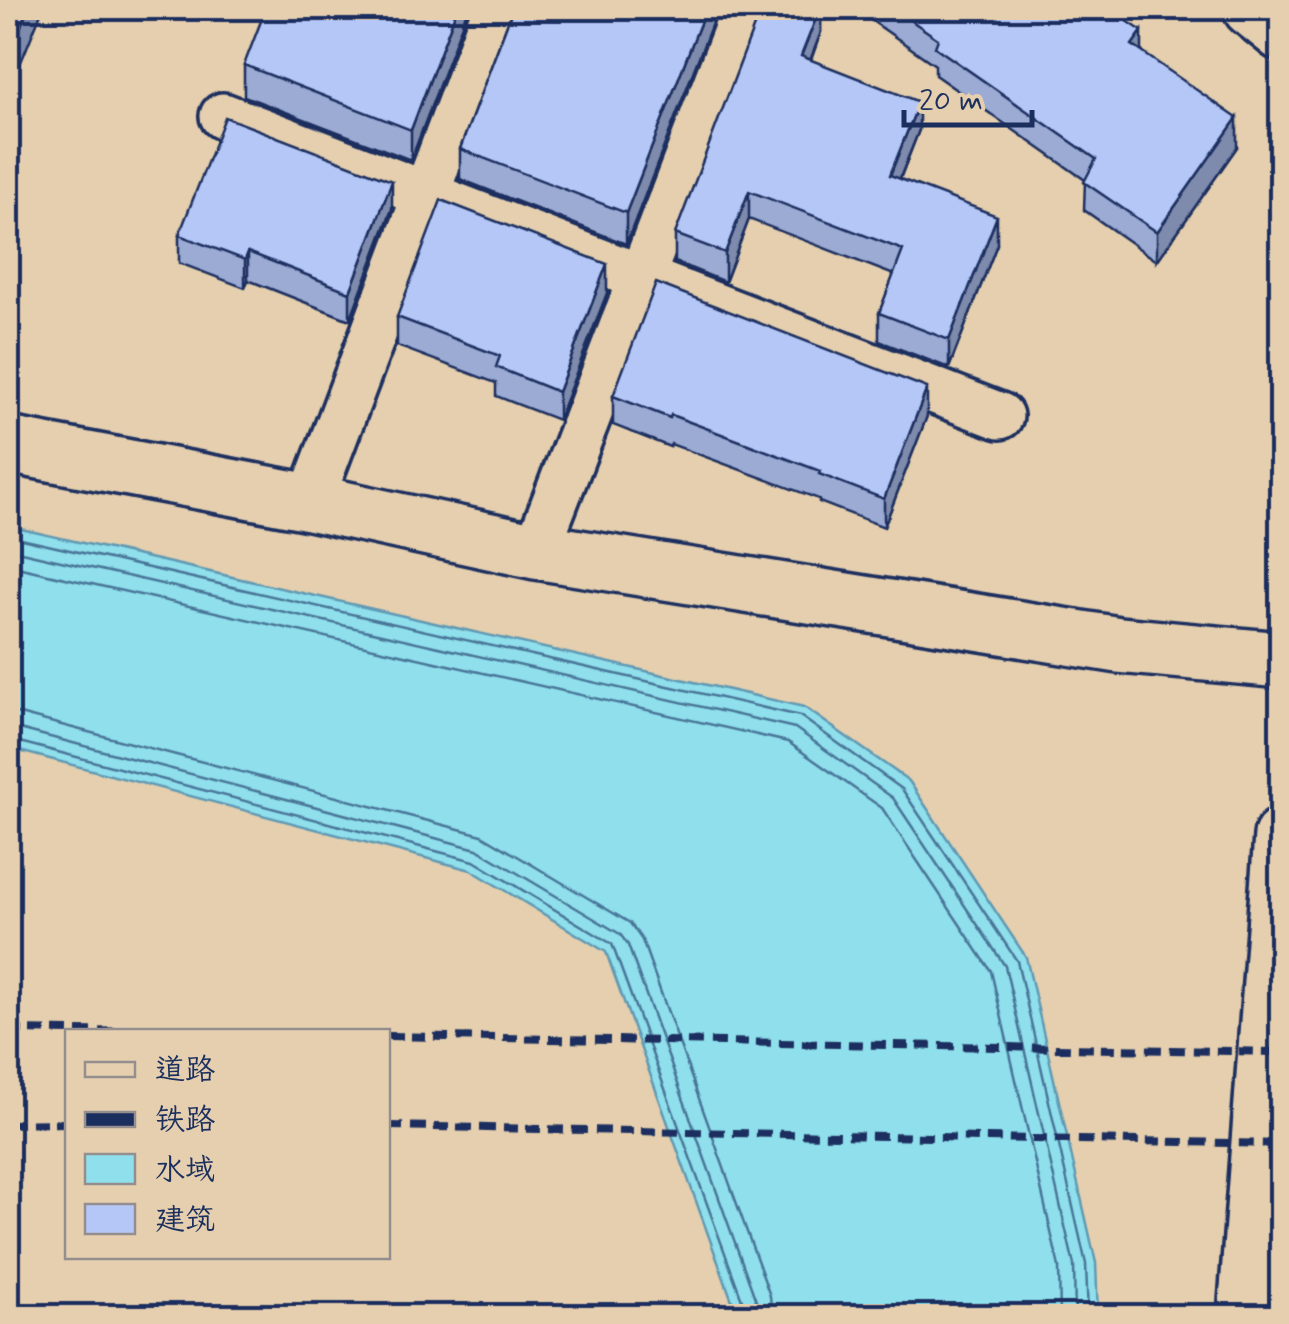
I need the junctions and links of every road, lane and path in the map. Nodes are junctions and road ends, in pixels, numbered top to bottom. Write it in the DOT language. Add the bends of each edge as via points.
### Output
graph roads {
  1 [pos="496,8"];
  2 [pos="745,8"];
  3 [pos="1251,8"];
  4 [pos="1282,33"];
  5 [pos="223,116"];
  6 [pos="426,194"];
  7 [pos="642,278"];
  8 [pos="1000,416"];
  9 [pos="8,445"];
  10 [pos="310,502"];
  11 [pos="536,551"];
  12 [pos="1282,660"];
  13 [pos="1282,836"];
  14 [pos="1246,1316"];
  1 -- 6 [label="street"];
  2 -- 7 [label="street"];
  3 -- 4 [label="street"];
  5 -- 6 [label="street"];
  6 -- 7 [label="street"];
  6 -- 10 [label="street"];
  7 -- 8 [label="street"];
  7 -- 11 [label="street"];
  9 -- 10 [label="street"];
  10 -- 11 [label="street"];
  11 -- 12 [label="street" via="1120,645"];
  13 -- 14 [label="street"];
}
